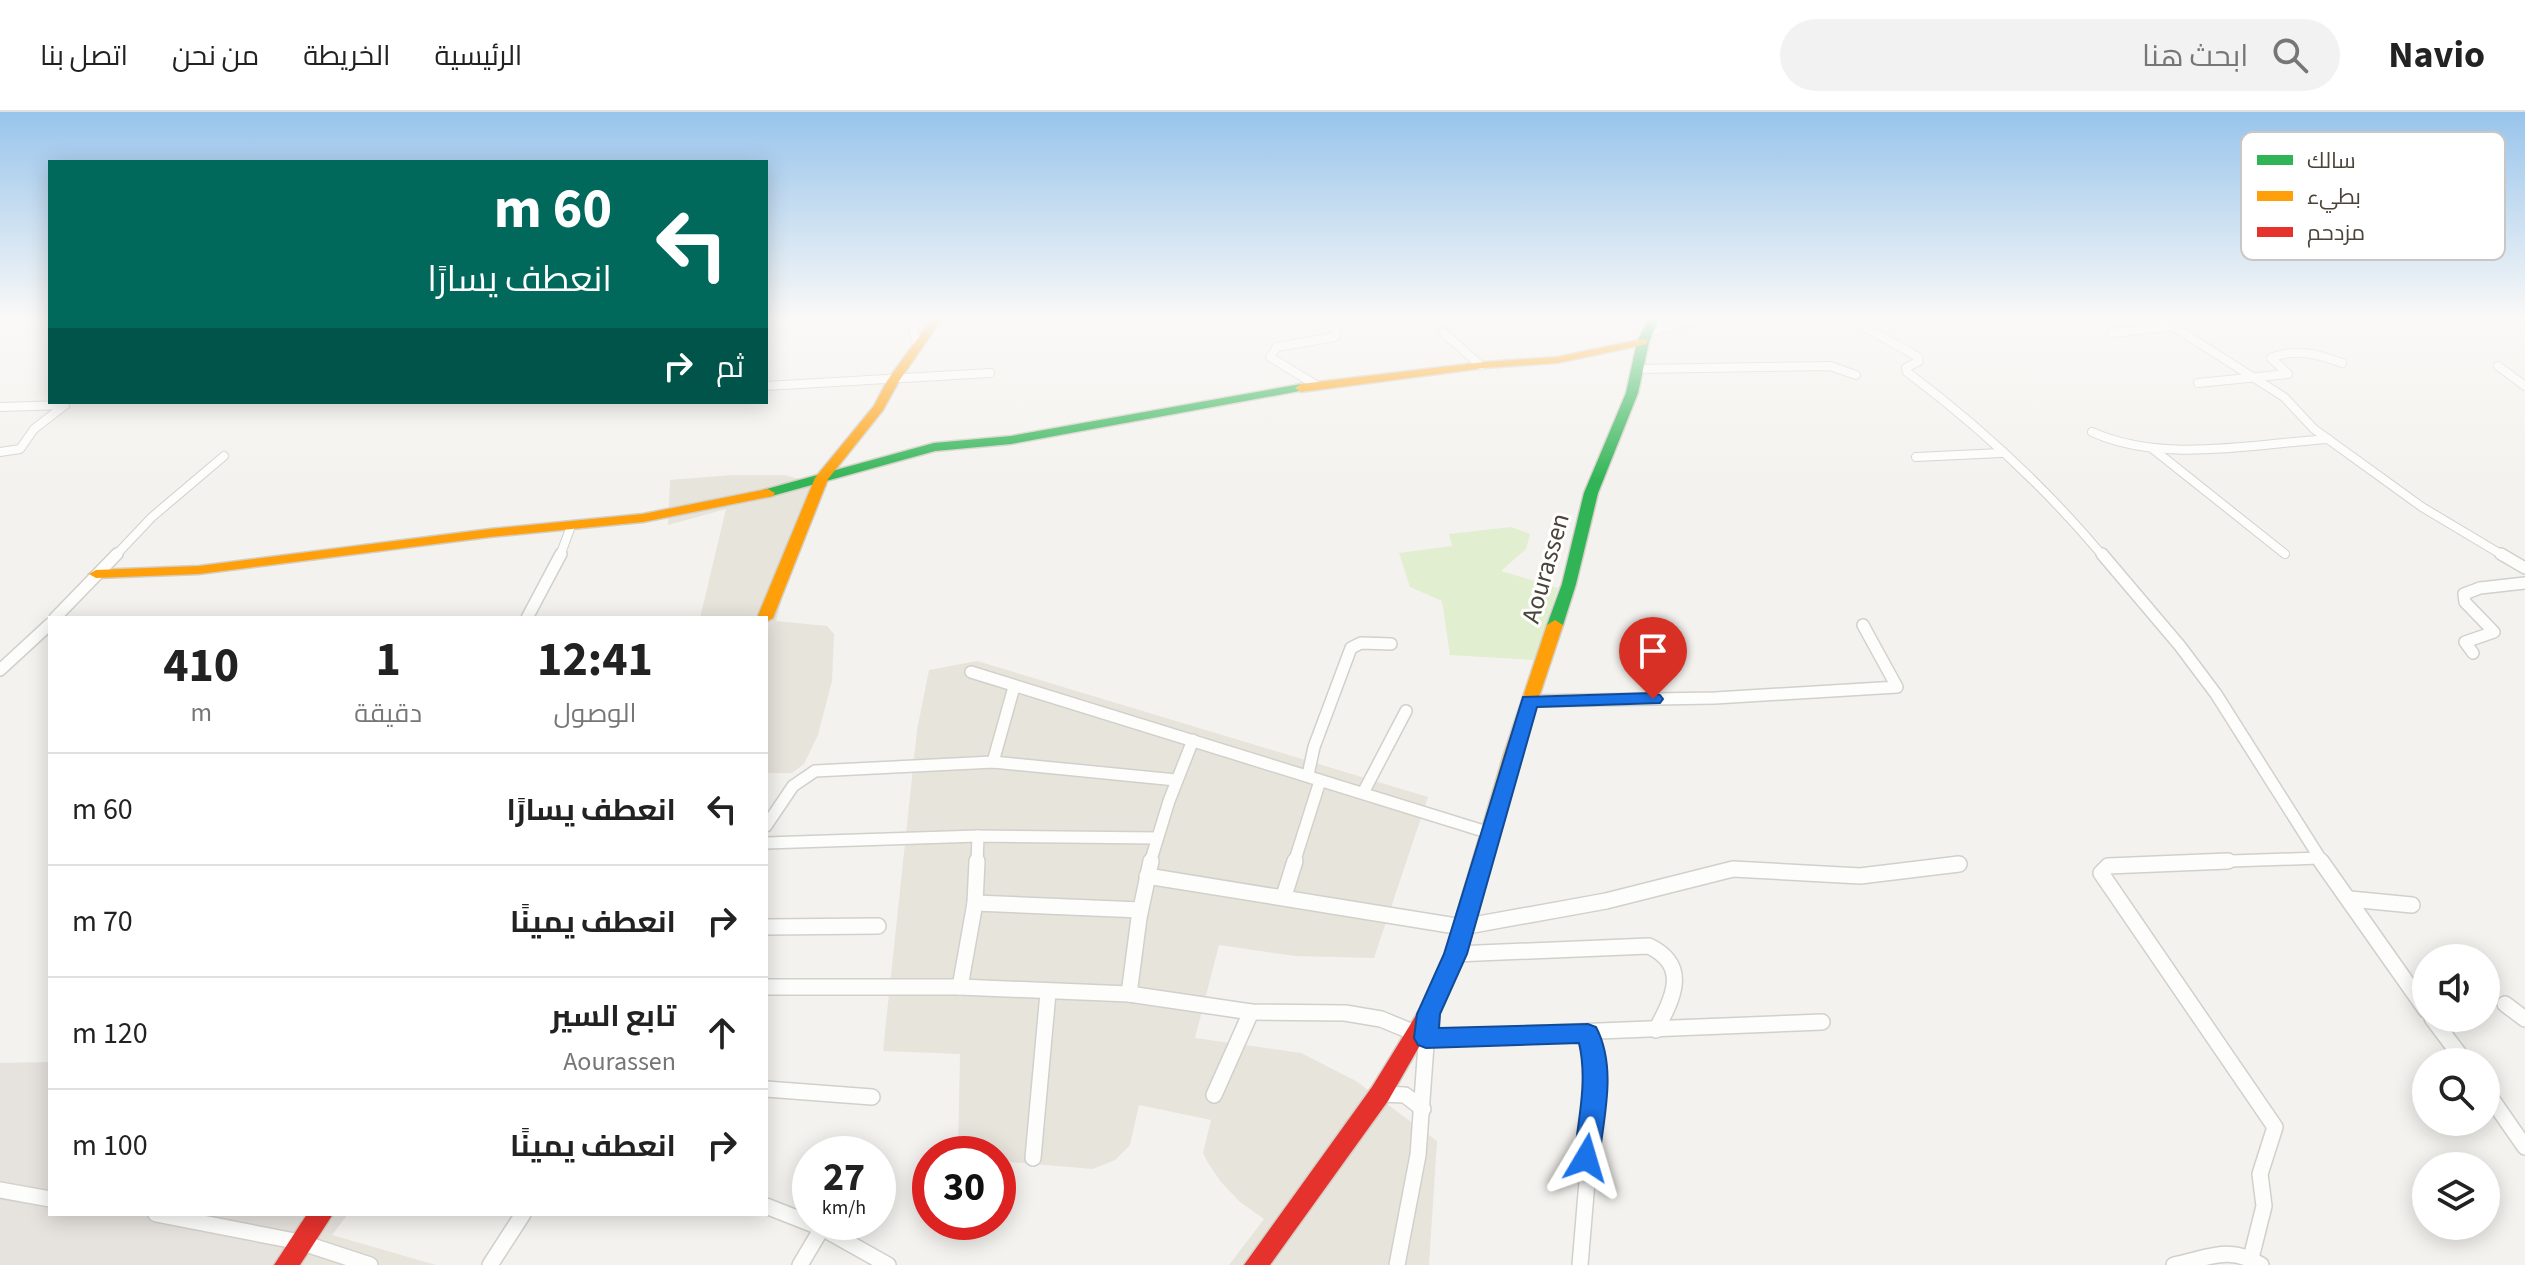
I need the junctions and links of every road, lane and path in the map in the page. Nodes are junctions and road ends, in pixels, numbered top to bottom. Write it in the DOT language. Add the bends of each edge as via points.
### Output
graph roads {
  1 [pos="898,374"];
  2 [pos="980,374"];
  3 [pos="1298,374"];
  4 [pos="1413,374"];
  5 [pos="1636,374"];
  6 [pos="1853,374"];
  7 [pos="1909,374"];
  8 [pos="2248,374"];
  9 [pos="2288,374"];
  10 [pos="2509,374"];
  11 [pos="1856,375"];
  12 [pos="2253,377"];
  13 [pos="893,381"];
  14 [pos="2198,383"];
  15 [pos="1316,385"];
  16 [pos="768,386"];
  17 [pos="2525,386"];
  18 [pos="0,407"];
  19 [pos="2092,432"];
  20 [pos="2328,439"];
  21 [pos="2153,449"];
  22 [pos="0,452"];
  23 [pos="2001,453"];
  24 [pos="224,456"];
  25 [pos="1916,457"];
  26 [pos="822,478"];
  27 [pos="571,526"];
  28 [pos="2285,554"];
  29 [pos="2525,568"];
  30 [pos="96,574"];
  31 [pos="2525,583"];
  32 [pos="57,616"];
  33 [pos="528,616"];
  34 [pos="766,616"];
  35 [pos="1863,625"];
  36 [pos="48,626"];
  37 [pos="1391,644"];
  38 [pos="2473,653"];
  39 [pos="0,670"];
  40 [pos="971,672"];
  41 [pos="1014,687"];
  42 [pos="1530,701"];
  43 [pos="1406,711"];
  44 [pos="1193,740"];
  45 [pos="993,762"];
  46 [pos="1314,778"];
  47 [pos="1176,780"];
  48 [pos="1363,793"];
  49 [pos="768,823"];
  50 [pos="1490,833"];
  51 [pos="978,836"];
  52 [pos="1156,838"];
  53 [pos="768,843"];
  54 [pos="2319,858"];
  55 [pos="1959,864"];
  56 [pos="1147,876"];
  57 [pos="1284,896"];
  58 [pos="2350,899"];
  59 [pos="975,903"];
  60 [pos="2412,905"];
  61 [pos="1140,910"];
  62 [pos="878,926"];
  63 [pos="768,927"];
  64 [pos="1462,927"];
  65 [pos="1455,954"];
  66 [pos="768,987"];
  67 [pos="960,987"];
  68 [pos="2412,990"];
  69 [pos="1048,993"];
  70 [pos="1129,994"];
  71 [pos="2505,1004"];
  72 [pos="1251,1012"];
  73 [pos="2525,1019"];
  74 [pos="1822,1022"];
  75 [pos="1656,1030"];
  76 [pos="1588,1033"];
  77 [pos="1421,1035"];
  78 [pos="768,1089"];
  79 [pos="1380,1094"];
  80 [pos="1214,1095"];
  81 [pos="872,1097"];
  82 [pos="1423,1109"];
  83 [pos="2500,1111"];
  84 [pos="2525,1147"];
  85 [pos="1033,1158"];
  86 [pos="0,1190"];
  87 [pos="48,1199"];
  88 [pos="768,1207"];
  89 [pos="166,1216"];
  90 [pos="320,1216"];
  91 [pos="522,1216"];
  92 [pos="792,1216"];
  93 [pos="815,1240"];
  94 [pos="843,1240"];
  95 [pos="300,1242"];
  96 [pos="2256,1261"];
  97 [pos="286,1265"];
  98 [pos="370,1265"];
  99 [pos="490,1265"];
  100 [pos="800,1265"];
  101 [pos="888,1265"];
  102 [pos="1256,1265"];
  103 [pos="1397,1265"];
  104 [pos="1580,1265"];
  105 [pos="2174,1265"];
  1 -- 13 [label="street"];
  2 -- 13 [label="street"];
  3 -- 15 [label="street"];
  4 -- 15 [label="street"];
  5 -- 42 [label="street, Aourassen" via="1591,493 1569,584"];
  6 -- 11 [label="street"];
  7 -- 23 [label="street" via="1971,420"];
  8 -- 12 [label="street"];
  9 -- 12 [label="street"];
  10 -- 17 [label="street"];
  12 -- 14 [label="street"];
  12 -- 20 [label="street" via="2284,397"];
  13 -- 16 [label="street"];
  13 -- 26 [label="street" via="879,407"];
  15 -- 26 [label="street" via="1011,440 934,447"];
  18 -- 22 [label="street" via="65,405 34,429 20,449"];
  19 -- 21 [label="street" via="2116,444"];
  20 -- 21 [label="street"];
  20 -- 29 [label="street" via="2422,507"];
  21 -- 28 [label="street"];
  23 -- 25 [label="street"];
  23 -- 54 [label="street" via="2079,527 2196,665"];
  24 -- 30 [label="street" via="158,511"];
  26 -- 27 [label="street" via="674,513"];
  26 -- 34 [label="street"];
  27 -- 30 [label="street" via="199,570"];
  27 -- 33 [label="street"];
  30 -- 32 [label="street"];
  31 -- 38 [label="street" via="2464,594 2465,602 2494,632 2465,642"];
  35 -- 42 [label="street" via="1897,687 1715,698"];
  36 -- 39 [label="street"];
  37 -- 46 [label="street" via="1351,648 1314,747"];
  40 -- 41 [label="street"];
  41 -- 44 [label="street"];
  41 -- 45 [label="street"];
  42 -- 50 [label="street, Aourassen"];
  43 -- 48 [label="street"];
  44 -- 46 [label="street"];
  44 -- 47 [label="street"];
  45 -- 47 [label="street"];
  45 -- 49 [label="street" via="815,771 793,786"];
  46 -- 48 [label="street"];
  46 -- 57 [label="street"];
  47 -- 52 [label="street"];
  48 -- 50 [label="street"];
  50 -- 64 [label="street, Aourassen"];
  51 -- 52 [label="street"];
  51 -- 53 [label="street"];
  51 -- 59 [label="street"];
  52 -- 56 [label="street"];
  54 -- 58 [label="street"];
  54 -- 96 [label="street" via="2108,866 2101,873 2275,1127 2260,1174 2264,1206"];
  55 -- 64 [label="street" via="1860,876 1733,869 1606,901"];
  56 -- 57 [label="street"];
  56 -- 61 [label="street"];
  57 -- 64 [label="street"];
  58 -- 60 [label="street"];
  58 -- 68 [label="street"];
  59 -- 61 [label="street"];
  59 -- 67 [label="street"];
  61 -- 70 [label="street"];
  62 -- 63 [label="street"];
  64 -- 65 [label="street, Aourassen"];
  65 -- 75 [label="street" via="1649,946 1664,950 1676,985"];
  65 -- 77 [label="street, Aourassen"];
  66 -- 67 [label="street"];
  67 -- 69 [label="street"];
  69 -- 70 [label="street"];
  69 -- 85 [label="street"];
  70 -- 72 [label="street"];
  71 -- 73 [label="street"];
  72 -- 77 [label="street" via="1345,1013 1381,1019"];
  72 -- 80 [label="street"];
  74 -- 75 [label="street"];
  75 -- 76 [label="street"];
  76 -- 77 [label="street"];
  76 -- 104 [label="street" via="1595,1086"];
  77 -- 79 [label="street, Aourassen"];
  77 -- 82 [label="street"];
  78 -- 81 [label="street"];
  79 -- 82 [label="street" via="1405,1095"];
  79 -- 102 [label="street, Aourassen"];
  82 -- 103 [label="street"];
  83 -- 84 [label="street"];
  86 -- 87 [label="street"];
  88 -- 92 [label="street"];
  89 -- 95 [label="street"];
  90 -- 95 [label="street"];
  91 -- 99 [label="street"];
  93 -- 100 [label="street"];
  94 -- 101 [label="street"];
  95 -- 97 [label="street"];
  95 -- 98 [label="street"];
  96 -- 105 [label="street" via="2233,1253"];
}
